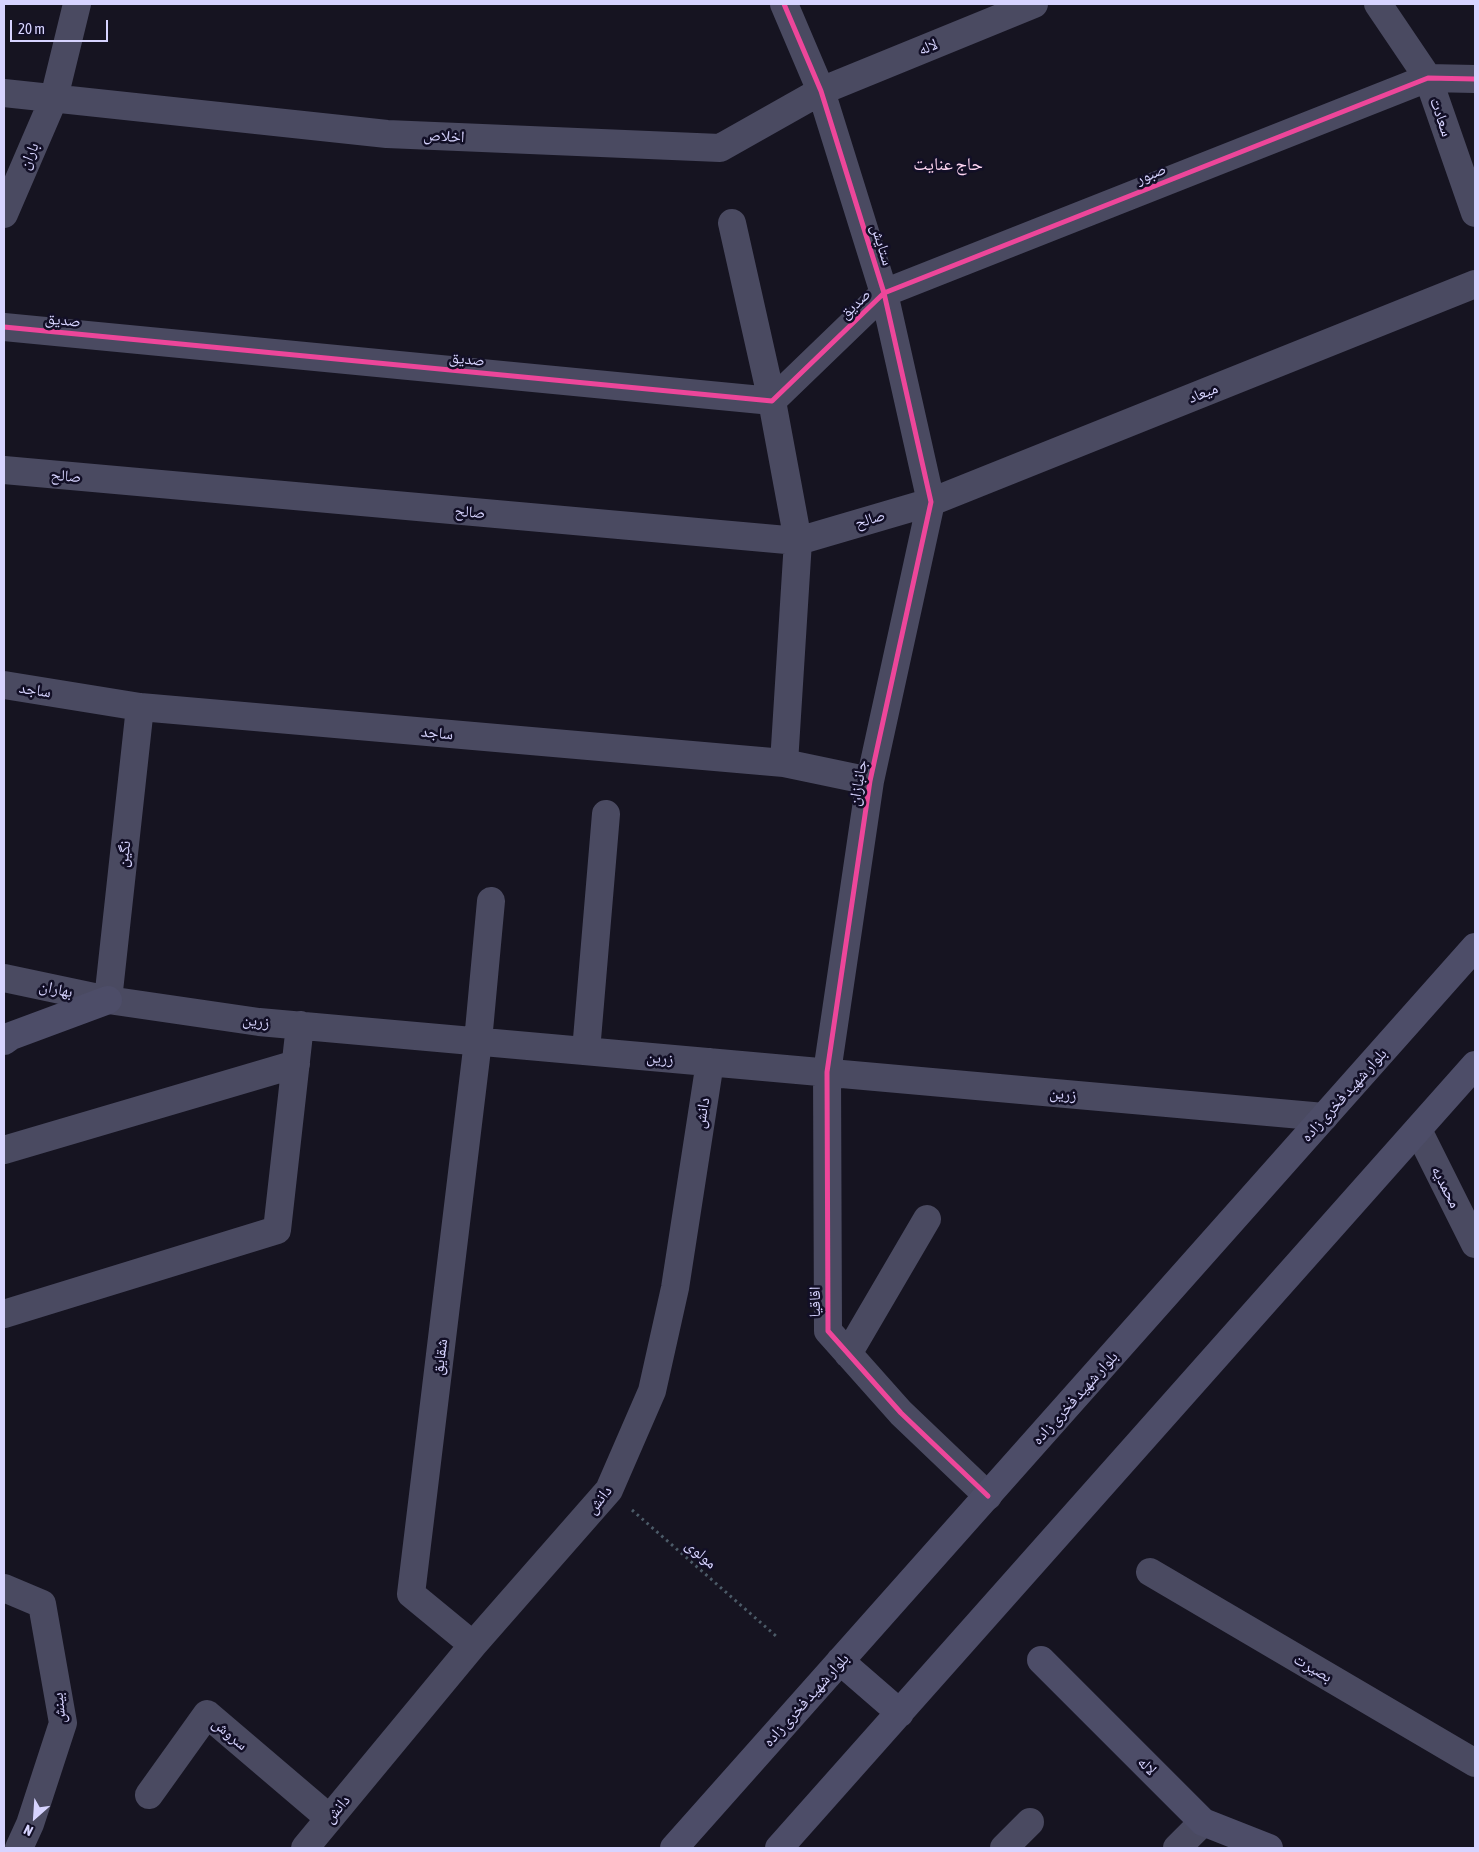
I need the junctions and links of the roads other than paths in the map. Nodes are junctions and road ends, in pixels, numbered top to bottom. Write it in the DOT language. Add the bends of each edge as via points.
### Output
graph roads {
  1 [pos="77,4"];
  2 [pos="784,4"];
  3 [pos="1034,4"];
  4 [pos="1378,4"];
  5 [pos="1428,78"];
  6 [pos="1475,79"];
  7 [pos="821,91"];
  8 [pos="4,93"];
  9 [pos="54,98"];
  10 [pos="1475,213"];
  11 [pos="4,214"];
  12 [pos="732,223"];
  13 [pos="1475,284"];
  14 [pos="884,293"];
  15 [pos="4,327"];
  16 [pos="772,401"];
  17 [pos="4,470"];
  18 [pos="930,502"];
  19 [pos="798,541"];
  20 [pos="4,685"];
  21 [pos="140,707"];
  22 [pos="784,764"];
  23 [pos="870,781"];
  24 [pos="606,814"];
  25 [pos="491,901"];
  26 [pos="1475,947"];
  27 [pos="4,978"];
  28 [pos="108,1000"];
  29 [pos="300,1025"];
  30 [pos="4,1041"];
  31 [pos="478,1041"];
  32 [pos="586,1051"];
  33 [pos="710,1062"];
  34 [pos="296,1064"];
  35 [pos="1475,1065"];
  36 [pos="827,1072"];
  37 [pos="1324,1117"];
  38 [pos="1418,1130"];
  39 [pos="4,1150"];
  40 [pos="926,1219"];
  41 [pos="1475,1244"];
  42 [pos="4,1314"];
  43 [pos="848,1354"];
  44 [pos="988,1496"];
  45 [pos="1150,1572"];
  46 [pos="4,1588"];
  47 [pos="473,1645"];
  48 [pos="1041,1660"];
  49 [pos="840,1661"];
  50 [pos="900,1713"];
  51 [pos="1475,1763"];
  52 [pos="149,1795"];
  53 [pos="329,1818"];
  54 [pos="1030,1822"];
  55 [pos="1203,1822"];
  56 [pos="19,1848"];
  57 [pos="304,1848"];
  58 [pos="674,1848"];
  59 [pos="779,1848"];
  60 [pos="1004,1848"];
  61 [pos="1177,1848"];
  62 [pos="1270,1848"];
  1 -- 9 [label="street, باران"];
  2 -- 7 [label="street, ستایش"];
  3 -- 7 [label="street, لاله"];
  4 -- 5 [label="street, سعادت"];
  5 -- 6 [label="street"];
  5 -- 10 [label="street, سعادت"];
  5 -- 14 [label="street, صبور"];
  7 -- 9 [label="street, اخلاص" via="720,148 387,134"];
  7 -- 14 [label="street, ستایش"];
  8 -- 9 [label="street, اخلاص"];
  9 -- 11 [label="street, باران"];
  12 -- 16 [label="street"];
  13 -- 18 [label="street, میعاد"];
  14 -- 16 [label="street, صدیق"];
  14 -- 18 [label="street, ستایش"];
  15 -- 16 [label="street, صدیق"];
  16 -- 19 [label="street"];
  17 -- 19 [label="street, صالح"];
  18 -- 19 [label="street, صالح"];
  18 -- 23 [label="street, جانبازان"];
  19 -- 22 [label="street"];
  20 -- 21 [label="street, ساجد"];
  21 -- 22 [label="street, ساجد"];
  21 -- 28 [label="street, نگین"];
  22 -- 23 [label="street, ساجد"];
  23 -- 36 [label="street, جانبازان"];
  24 -- 32 [label="street"];
  25 -- 31 [label="street"];
  26 -- 37 [label="main road, بلوار شهید فخری زاده"];
  27 -- 28 [label="street, بهاران"];
  28 -- 29 [label="street, زرین"];
  28 -- 30 [label="main road, زرین"];
  29 -- 31 [label="street, زرین"];
  29 -- 34 [label="street"];
  31 -- 32 [label="street, زرین"];
  31 -- 47 [label="street, شقایق" via="411,1594"];
  32 -- 33 [label="street, زرین"];
  33 -- 36 [label="street, زرین"];
  33 -- 47 [label="street, دانش" via="675,1288 652,1391 609,1490"];
  34 -- 39 [label="street"];
  34 -- 42 [label="street" via="277,1230"];
  35 -- 38 [label="main road"];
  36 -- 37 [label="street, زرین"];
  36 -- 43 [label="street, اقاقیا" via="828,1331"];
  37 -- 44 [label="main road, بلوار شهید فخری زاده"];
  38 -- 41 [label="street, محمدیه"];
  38 -- 50 [label="main road"];
  40 -- 43 [label="street"];
  43 -- 44 [label="street, اقاقیا" via="901,1413"];
  44 -- 49 [label="main road, بلوار شهید فخری زاده"];
  45 -- 51 [label="street, بصیرت"];
  46 -- 56 [label="street, بینش" via="42,1604 63,1723"];
  47 -- 53 [label="street, دانش"];
  48 -- 55 [label="main road, لاله"];
  49 -- 50 [label="main road"];
  49 -- 58 [label="main road, بلوار شهید فخری زاده"];
  50 -- 59 [label="main road"];
  52 -- 53 [label="street, سروش" via="207,1714"];
  53 -- 57 [label="street, دانش"];
  54 -- 60 [label="street"];
  55 -- 61 [label="street"];
  55 -- 62 [label="main road, لاله"];
}
